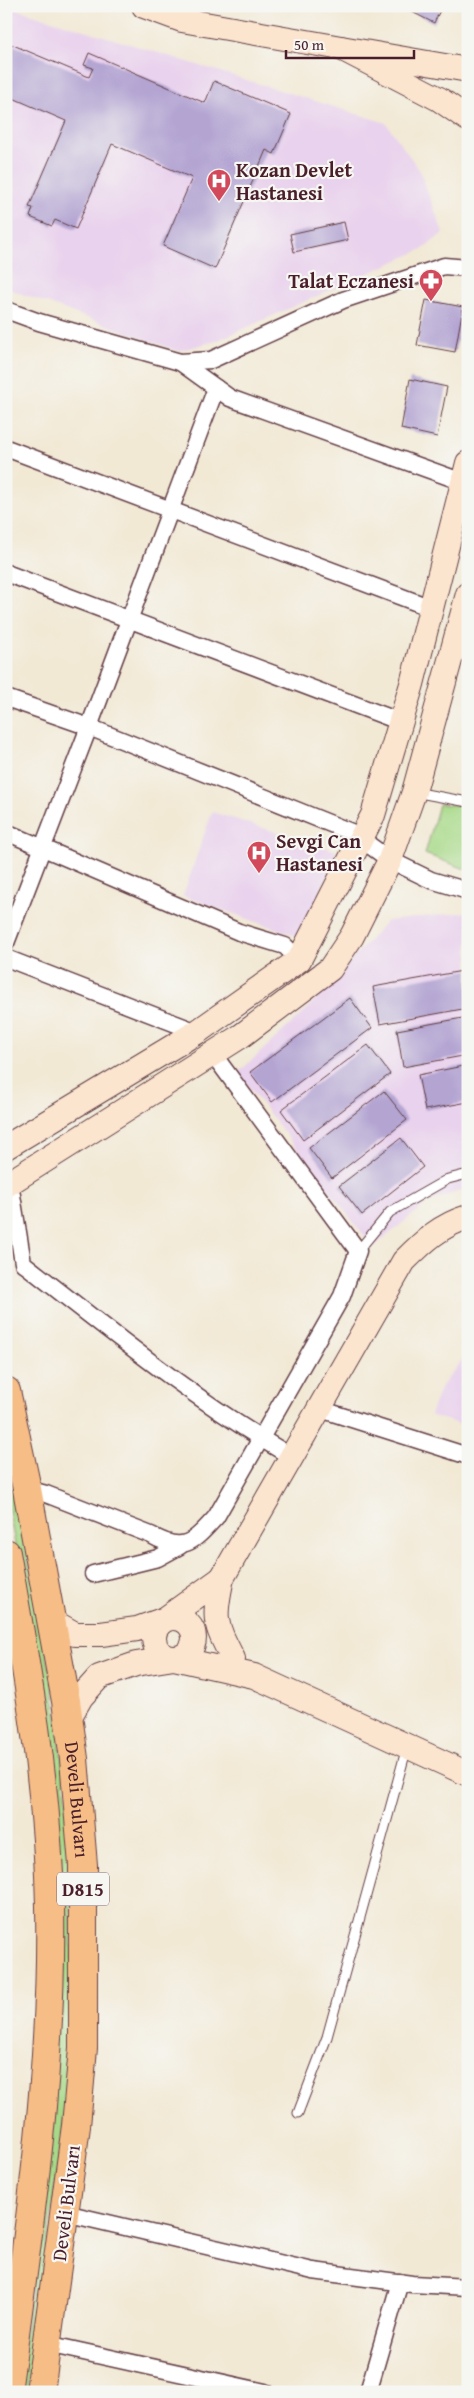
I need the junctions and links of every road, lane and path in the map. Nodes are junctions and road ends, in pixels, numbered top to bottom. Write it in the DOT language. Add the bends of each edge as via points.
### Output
graph roads {
  1 [pos="144,6"];
  2 [pos="341,48"];
  3 [pos="468,70"];
  4 [pos="468,119"];
  5 [pos="468,268"];
  6 [pos="6,310"];
  7 [pos="180,362"];
  8 [pos="216,388"];
  9 [pos="6,448"];
  10 [pos="465,473"];
  11 [pos="170,511"];
  12 [pos="6,573"];
  13 [pos="468,594"];
  14 [pos="432,608"];
  15 [pos="129,620"];
  16 [pos="6,698"];
  17 [pos="401,722"];
  18 [pos="89,728"];
  19 [pos="414,792"];
  20 [pos="468,802"];
  21 [pos="6,832"];
  22 [pos="359,839"];
  23 [pos="43,846"];
  24 [pos="390,860"];
  25 [pos="468,891"];
  26 [pos="6,942"];
  27 [pos="6,958"];
  28 [pos="300,960"];
  29 [pos="197,1032"];
  30 [pos="213,1054"];
  31 [pos="6,1146"];
  32 [pos="468,1174"];
  33 [pos="8,1184"];
  34 [pos="468,1217"];
  35 [pos="358,1252"];
  36 [pos="6,1391"];
  37 [pos="320,1409"];
  38 [pos="262,1440"];
  39 [pos="468,1456"];
  40 [pos="292,1457"];
  41 [pos="27,1489"];
  42 [pos="180,1546"];
  43 [pos="6,1552"];
  44 [pos="93,1574"];
  45 [pos="222,1578"];
  46 [pos="12,1620"];
  47 [pos="164,1620"];
  48 [pos="52,1621"];
  49 [pos="192,1629"];
  50 [pos="174,1658"];
  51 [pos="233,1659"];
  52 [pos="254,1676"];
  53 [pos="68,1718"];
  54 [pos="407,1747"];
  55 [pos="468,1774"];
  56 [pos="298,2112"];
  57 [pos="65,2213"];
  58 [pos="400,2282"];
  59 [pos="468,2287"];
  60 [pos="47,2344"];
  61 [pos="9,2352"];
  62 [pos="7,2392"];
  63 [pos="40,2392"];
  64 [pos="265,2392"];
  65 [pos="368,2392"];
  1 -- 2 [label="street" via="182,20"];
  2 -- 3 [label="street"];
  2 -- 4 [label="street" via="439,99"];
  5 -- 7 [label="street" via="444,266 425,272 343,300 211,360"];
  6 -- 7 [label="street"];
  7 -- 8 [label="street"];
  8 -- 10 [label="street" via="230,398"];
  8 -- 11 [label="street"];
  9 -- 11 [label="street"];
  10 -- 14 [label="street"];
  11 -- 14 [label="street"];
  11 -- 15 [label="street"];
  12 -- 15 [label="street"];
  13 -- 19 [label="street"];
  14 -- 17 [label="street"];
  15 -- 17 [label="street"];
  15 -- 18 [label="street"];
  16 -- 18 [label="street"];
  17 -- 22 [label="street" via="373,815"];
  18 -- 22 [label="street" via="350,832"];
  18 -- 23 [label="street"];
  19 -- 20 [label="lane"];
  19 -- 24 [label="street"];
  21 -- 23 [label="street"];
  22 -- 24 [label="street"];
  22 -- 28 [label="street"];
  23 -- 26 [label="street"];
  23 -- 28 [label="street" via="240,932 285,946"];
  24 -- 25 [label="street" via="431,880"];
  24 -- 30 [label="street" via="352,936 330,969"];
  27 -- 29 [label="street"];
  28 -- 29 [label="street"];
  29 -- 31 [label="street"];
  30 -- 33 [label="street"];
  30 -- 35 [label="street"];
  32 -- 35 [label="lane" via="448,1179 390,1212"];
  33 -- 38 [label="street" via="23,1263 142,1355"];
  34 -- 37 [label="street" via="431,1235 404,1261"];
  35 -- 38 [label="street" via="342,1296"];
  36 -- 41 [label="highway, Develi Bulvarı / D815"];
  37 -- 39 [label="street"];
  37 -- 40 [label="street"];
  38 -- 40 [label="street"];
  38 -- 42 [label="street" via="216,1517 193,1542"];
  40 -- 45 [label="street"];
  41 -- 42 [label="street" via="165,1544"];
  41 -- 48 [label="highway, Develi Bulvarı / D815"];
  42 -- 44 [label="street" via="158,1558"];
  43 -- 46 [label="highway, Develi Bulvarı / D815"];
  45 -- 47 [label="street"];
  45 -- 51 [label="street" via="214,1611 218,1631"];
  46 -- 61 [label="highway, Develi Bulvarı / D815" via="41,1770 50,1907 45,2075"];
  47 -- 48 [label="street" via="137,1629 101,1634 75,1634"];
  47 -- 49 [label="street" via="171,1617 184,1619"];
  47 -- 50 [label="street" via="156,1629 154,1642 161,1654"];
  48 -- 53 [label="highway, Develi Bulvarı / D815"];
  49 -- 50 [label="street" via="191,1648"];
  49 -- 51 [label="street"];
  50 -- 52 [label="street"];
  50 -- 53 [label="street" via="136,1664 99,1677"];
  51 -- 52 [label="street"];
  52 -- 54 [label="street"];
  53 -- 57 [label="highway, Develi Bulvarı / D815" via="83,1865 85,1999 83,2048"];
  54 -- 55 [label="street"];
  54 -- 56 [label="lane" via="327,2037"];
  57 -- 58 [label="street" via="313,2271"];
  57 -- 60 [label="highway, Develi Bulvarı / D815"];
  58 -- 59 [label="street"];
  58 -- 65 [label="street"];
  60 -- 63 [label="highway, Develi Bulvarı / D815"];
  60 -- 64 [label="street"];
  61 -- 62 [label="highway, Develi Bulvarı / D815"];
}
